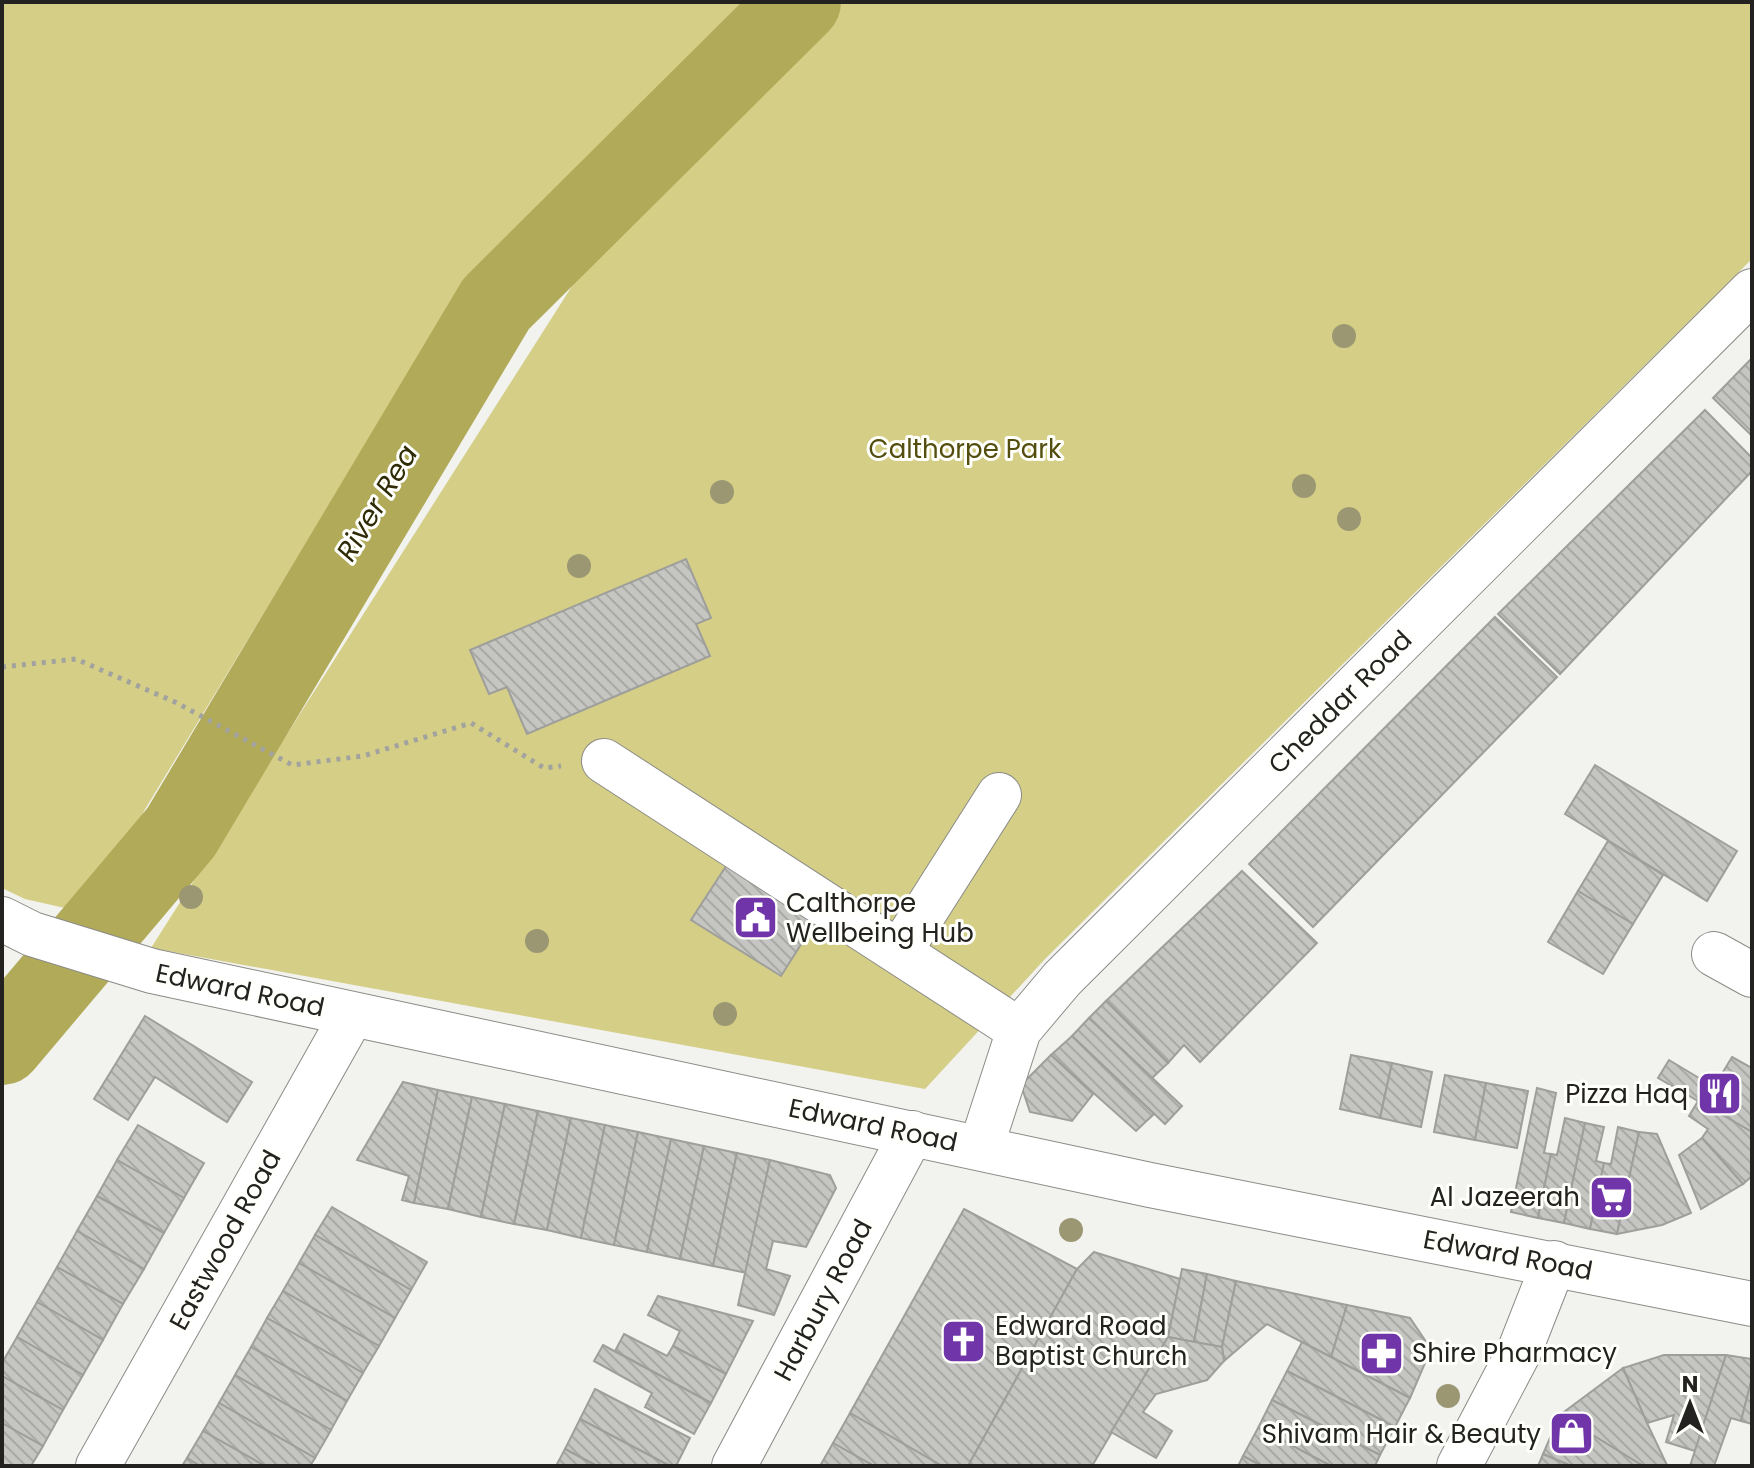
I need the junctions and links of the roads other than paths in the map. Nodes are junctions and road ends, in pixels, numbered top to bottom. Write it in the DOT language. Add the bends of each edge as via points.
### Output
graph roads {
  1 [pos="1752,291"];
  2 [pos="604,761"];
  3 [pos="999,795"];
  4 [pos="17,926"];
  5 [pos="900,951"];
  6 [pos="1714,954"];
  7 [pos="1752,975"];
  8 [pos="352,1015"];
  9 [pos="1019,1030"];
  10 [pos="912,1133"];
  11 [pos="981,1147"];
  12 [pos="1554,1263"];
  13 [pos="1752,1304"];
  14 [pos="98,1466"];
  15 [pos="734,1466"];
  16 [pos="1459,1466"];
  1 -- 9 [label="street, Cheddar Road" via="1062,979"];
  2 -- 5 [label="street"];
  3 -- 5 [label="street"];
  4 -- 8 [label="street, Edward Road" via="152,971"];
  5 -- 9 [label="street"];
  6 -- 7 [label="street"];
  8 -- 10 [label="street, Edward Road"];
  8 -- 14 [label="street, Eastwood Road"];
  9 -- 11 [label="street, Cheddar Road"];
  10 -- 11 [label="street, Edward Road"];
  10 -- 15 [label="street, Harbury Road"];
  11 -- 12 [label="street, Edward Road"];
  12 -- 13 [label="street, Edward Road"];
  12 -- 16 [label="street" via="1519,1352"];
}
